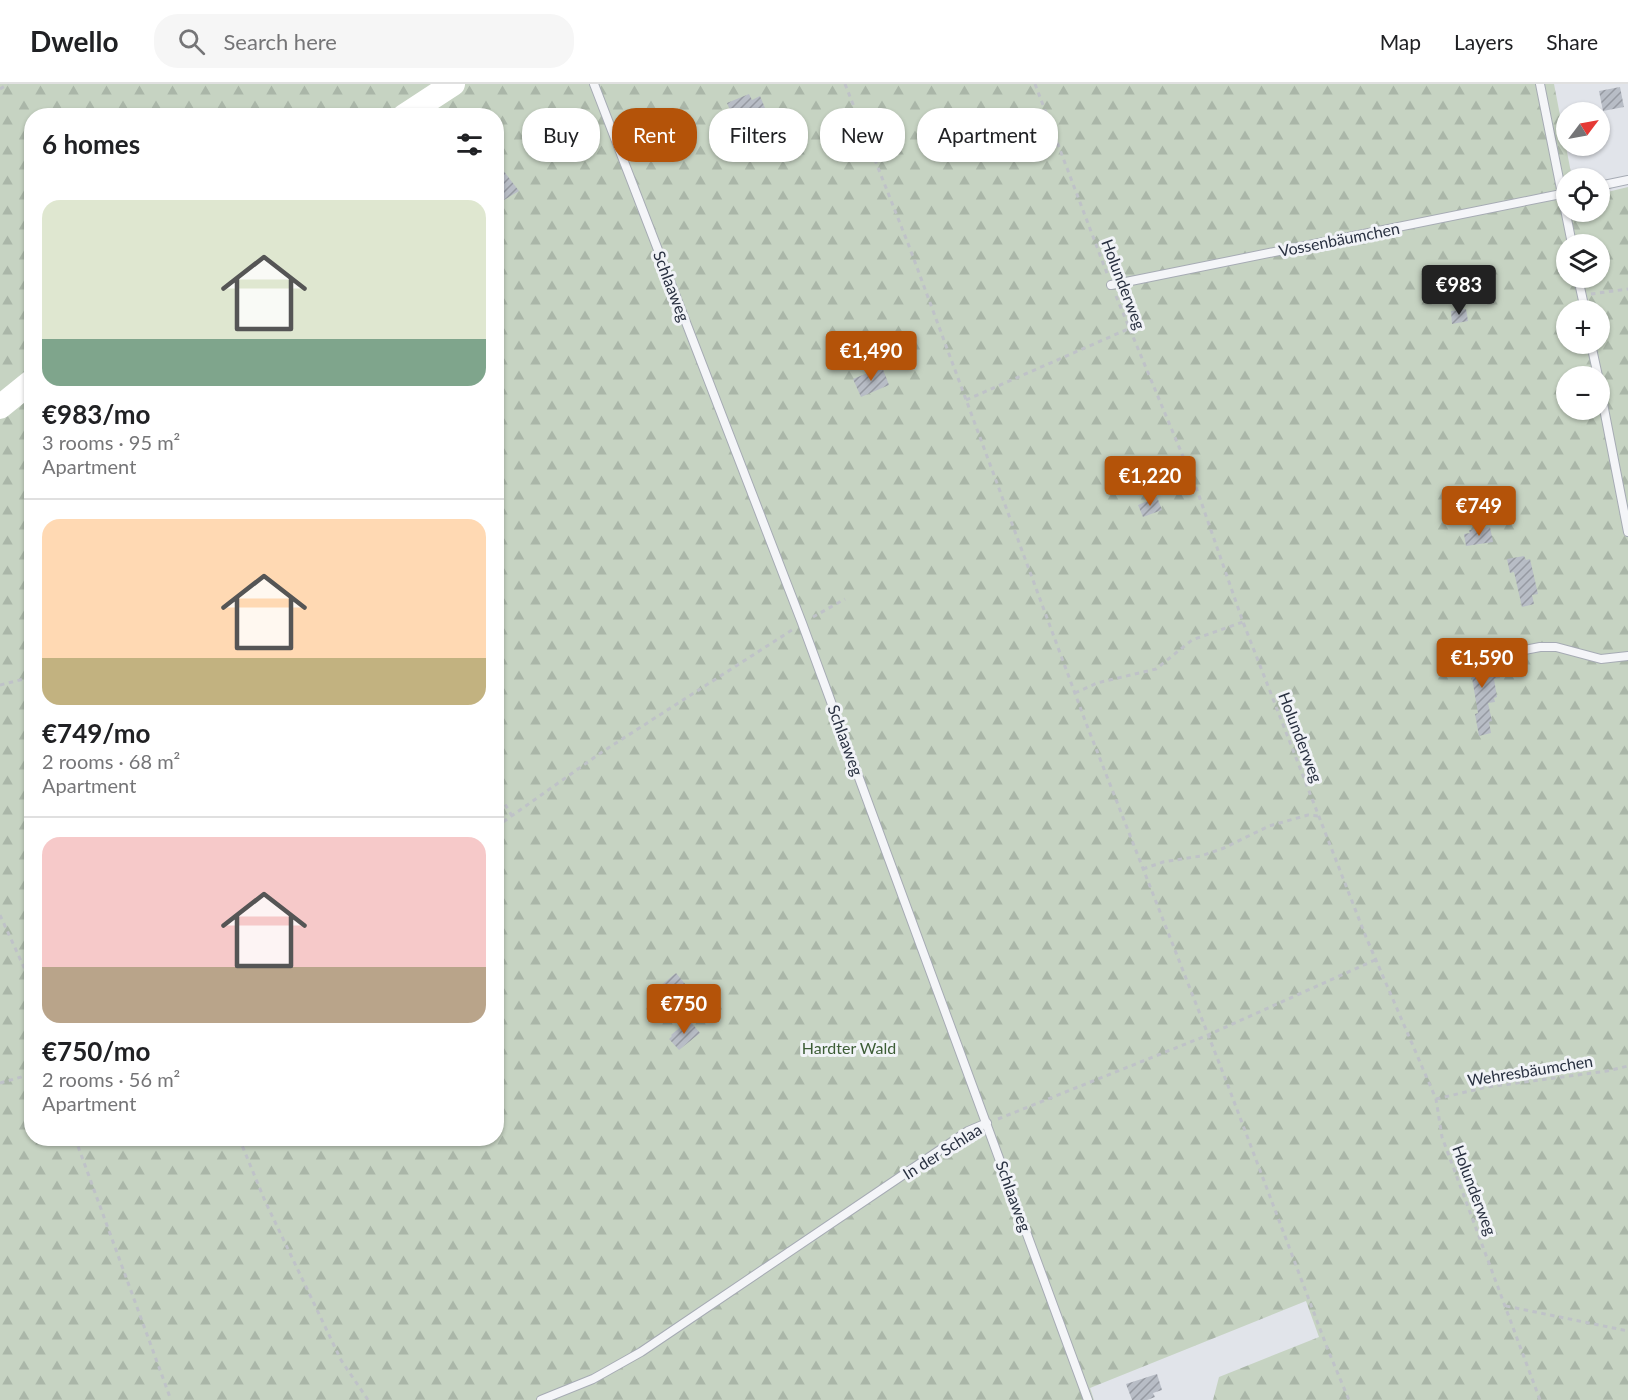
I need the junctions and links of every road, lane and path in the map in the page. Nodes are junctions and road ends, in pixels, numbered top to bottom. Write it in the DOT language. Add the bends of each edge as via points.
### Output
graph roads {
  1 [pos="8,84"];
  2 [pos="453,84"];
  3 [pos="594,84"];
  4 [pos="845,84"];
  5 [pos="1035,84"];
  6 [pos="1540,84"];
  7 [pos="0,89"];
  8 [pos="416,108"];
  9 [pos="1558,168"];
  10 [pos="1628,180"];
  11 [pos="1610,184"];
  12 [pos="1556,196"];
  13 [pos="1111,285"];
  14 [pos="1580,288"];
  15 [pos="1628,289"];
  16 [pos="1582,295"];
  17 [pos="1583,300"];
  18 [pos="1128,328"];
  19 [pos="24,388"];
  20 [pos="966,400"];
  21 [pos="0,407"];
  22 [pos="1606,420"];
  23 [pos="1628,532"];
  24 [pos="845,599"];
  25 [pos="1243,622"];
  26 [pos="802,623"];
  27 [pos="1520,651"];
  28 [pos="1628,656"];
  29 [pos="24,679"];
  30 [pos="0,685"];
  31 [pos="1075,693"];
  32 [pos="504,802"];
  33 [pos="512,816"];
  34 [pos="1318,816"];
  35 [pos="504,822"];
  36 [pos="1143,868"];
  37 [pos="0,915"];
  38 [pos="1375,960"];
  39 [pos="24,968"];
  40 [pos="1208,1035"];
  41 [pos="1628,1066"];
  42 [pos="24,1076"];
  43 [pos="0,1083"];
  44 [pos="1436,1099"];
  45 [pos="987,1123"];
  46 [pos="78,1146"];
  47 [pos="241,1146"];
  48 [pos="1506,1306"];
  49 [pos="1628,1331"];
  50 [pos="171,1400"];
  51 [pos="368,1400"];
  52 [pos="541,1400"];
  53 [pos="1088,1400"];
  54 [pos="1349,1400"];
  55 [pos="1539,1400"];
  1 -- 7 [label="path"];
  2 -- 8 [label="main road"];
  3 -- 26 [label="lane, Schlaaweg"];
  4 -- 20 [label="path"];
  5 -- 13 [label="path, Holunderweg"];
  6 -- 9 [label="lane"];
  10 -- 11 [label="lane"];
  12 -- 13 [label="lane, Vossenbäumchen"];
  13 -- 18 [label="path, Holunderweg"];
  14 -- 16 [label="lane"];
  15 -- 16 [label="path"];
  16 -- 17 [label="lane"];
  18 -- 20 [label="path"];
  18 -- 25 [label="path, Holunderweg" via="1197,490"];
  19 -- 21 [label="main road"];
  20 -- 31 [label="path"];
  22 -- 23 [label="lane"];
  24 -- 26 [label="path"];
  25 -- 31 [label="path" via="1192,640 1156,669"];
  25 -- 34 [label="path, Holunderweg"];
  26 -- 33 [label="path" via="602,752"];
  26 -- 45 [label="lane, Schlaaweg"];
  27 -- 28 [label="lane" via="1556,647 1601,659"];
  29 -- 30 [label="path"];
  31 -- 36 [label="path"];
  32 -- 33 [label="path"];
  33 -- 35 [label="path"];
  34 -- 36 [label="path" via="1269,826 1201,856"];
  34 -- 38 [label="path, Holunderweg"];
  36 -- 40 [label="path"];
  37 -- 39 [label="path"];
  38 -- 40 [label="path, In der Schlaa"];
  38 -- 44 [label="path, Holunderweg"];
  40 -- 45 [label="path, In der Schlaa"];
  40 -- 54 [label="path"];
  41 -- 44 [label="path, Wehresbäumchen" via="1487,1087"];
  42 -- 43 [label="path"];
  44 -- 48 [label="path, Holunderweg" via="1442,1137"];
  45 -- 52 [label="lane, In der Schlaa" via="968,1131 640,1352 593,1379"];
  45 -- 53 [label="lane, Schlaaweg"];
  46 -- 50 [label="path"];
  47 -- 51 [label="path" via="341,1360"];
  48 -- 49 [label="path"];
  48 -- 55 [label="path, Holunderweg"];
}
